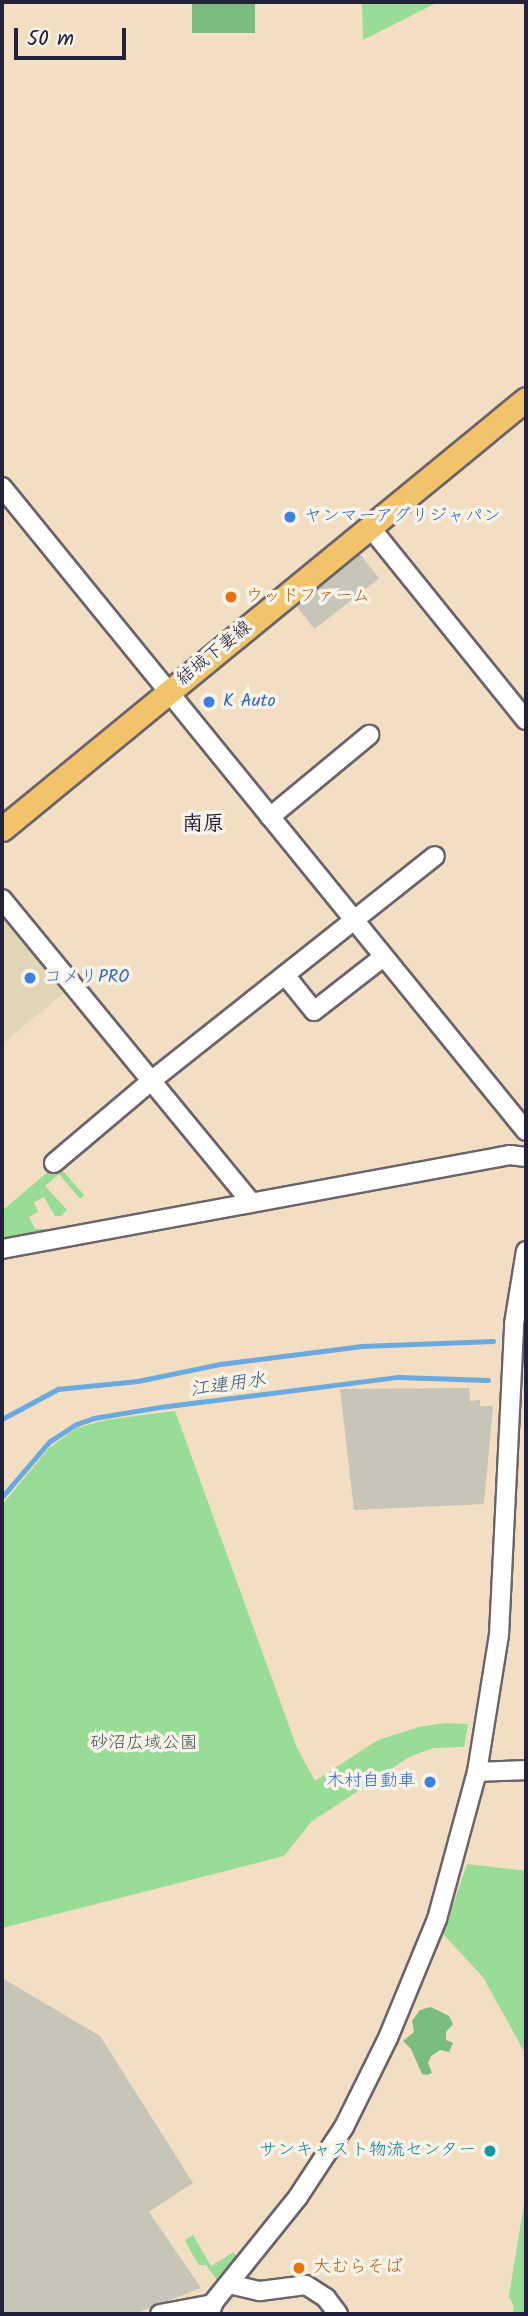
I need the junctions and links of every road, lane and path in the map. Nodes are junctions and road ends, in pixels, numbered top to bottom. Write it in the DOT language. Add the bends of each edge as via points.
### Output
graph roads {
  1 [pos="526,399"];
  2 [pos="2,487"];
  3 [pos="370,527"];
  4 [pos="169,692"];
  5 [pos="526,720"];
  6 [pos="369,735"];
  7 [pos="270,817"];
  8 [pos="2,829"];
  9 [pos="435,856"];
  10 [pos="2,899"];
  11 [pos="353,920"];
  12 [pos="383,957"];
  13 [pos="285,975"];
  14 [pos="151,1081"];
  15 [pos="526,1131"];
  16 [pos="526,1157"];
  17 [pos="54,1163"];
  18 [pos="251,1202"];
  19 [pos="2,1249"];
  20 [pos="526,1251"];
  21 [pos="526,1770"];
  22 [pos="477,1772"];
  23 [pos="229,2284"];
  24 [pos="209,2311"];
  25 [pos="160,2314"];
  26 [pos="338,2314"];
  1 -- 3 [label="main road, 結城下妻線"];
  2 -- 4 [label="street"];
  3 -- 4 [label="main road, 結城下妻線"];
  3 -- 5 [label="street"];
  4 -- 7 [label="street"];
  4 -- 8 [label="main road, 結城下妻線"];
  6 -- 7 [label="street"];
  7 -- 11 [label="street"];
  9 -- 11 [label="street"];
  10 -- 14 [label="street"];
  11 -- 12 [label="street"];
  11 -- 13 [label="street"];
  12 -- 13 [label="street" via="314,1011"];
  12 -- 15 [label="street"];
  13 -- 14 [label="street"];
  14 -- 17 [label="street"];
  14 -- 18 [label="street"];
  16 -- 18 [label="street" via="510,1155"];
  18 -- 19 [label="street"];
  20 -- 22 [label="street" via="514,1324 499,1634"];
  21 -- 22 [label="street"];
  22 -- 23 [label="street" via="437,1919 388,2038 344,2127 298,2197"];
  23 -- 24 [label="street"];
  23 -- 26 [label="street" via="260,2291 306,2285 326,2298"];
  24 -- 25 [label="street"];
}
